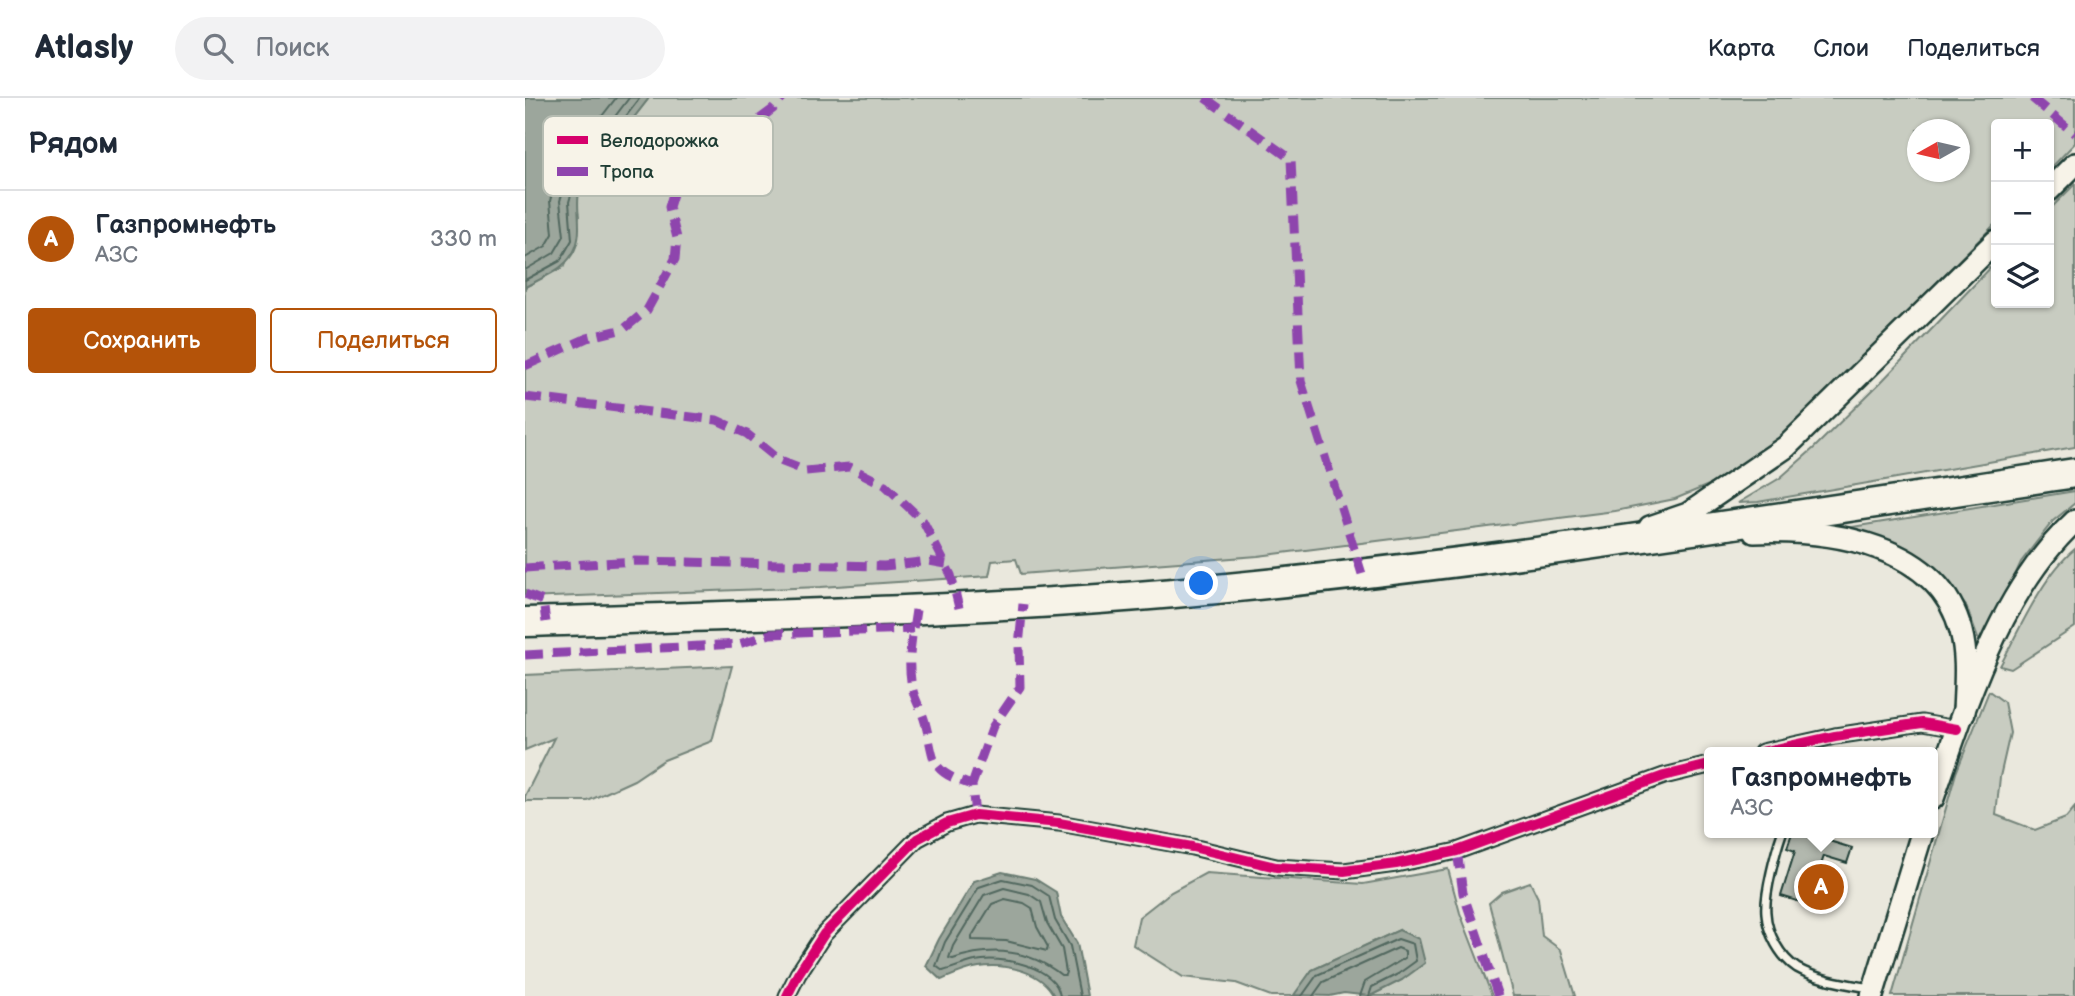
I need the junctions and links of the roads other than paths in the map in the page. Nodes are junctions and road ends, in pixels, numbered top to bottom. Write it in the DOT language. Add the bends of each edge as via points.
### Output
graph roads {
  1 [pos="2075,164"];
  2 [pos="2054,185"];
  3 [pos="1993,245"];
  4 [pos="2075,473"];
  5 [pos="2075,521"];
  6 [pos="1712,527"];
  7 [pos="1586,544"];
  8 [pos="525,622"];
  9 [pos="1961,721"];
  10 [pos="1785,747"];
  11 [pos="1704,766"];
  12 [pos="1938,784"];
  13 [pos="1779,838"];
  14 [pos="1920,838"];
  15 [pos="1873,993"];
  16 [pos="787,996"];
  1 -- 2 [label="main road"];
  3 -- 7 [label="main road" via="1786,447 1688,514"];
  4 -- 6 [label="highway"];
  5 -- 9 [label="main road" via="2038,562 2018,593"];
  6 -- 7 [label="highway"];
  6 -- 9 [label="main road" via="1854,540 1908,561 1928,575 1950,603 1961,630 1966,659"];
  7 -- 8 [label="highway" via="1363,574 1158,594 959,608"];
  9 -- 10 [label="street" via="1922,723"];
  9 -- 12 [label="main road"];
  11 -- 16 [label="street" via="1664,776 1457,851 1344,871 1276,867 1059,823 975,815 917,839 824,934"];
  13 -- 15 [label="lane" via="1765,912 1775,944 1796,967"];
  14 -- 15 [label="main road"];
}
